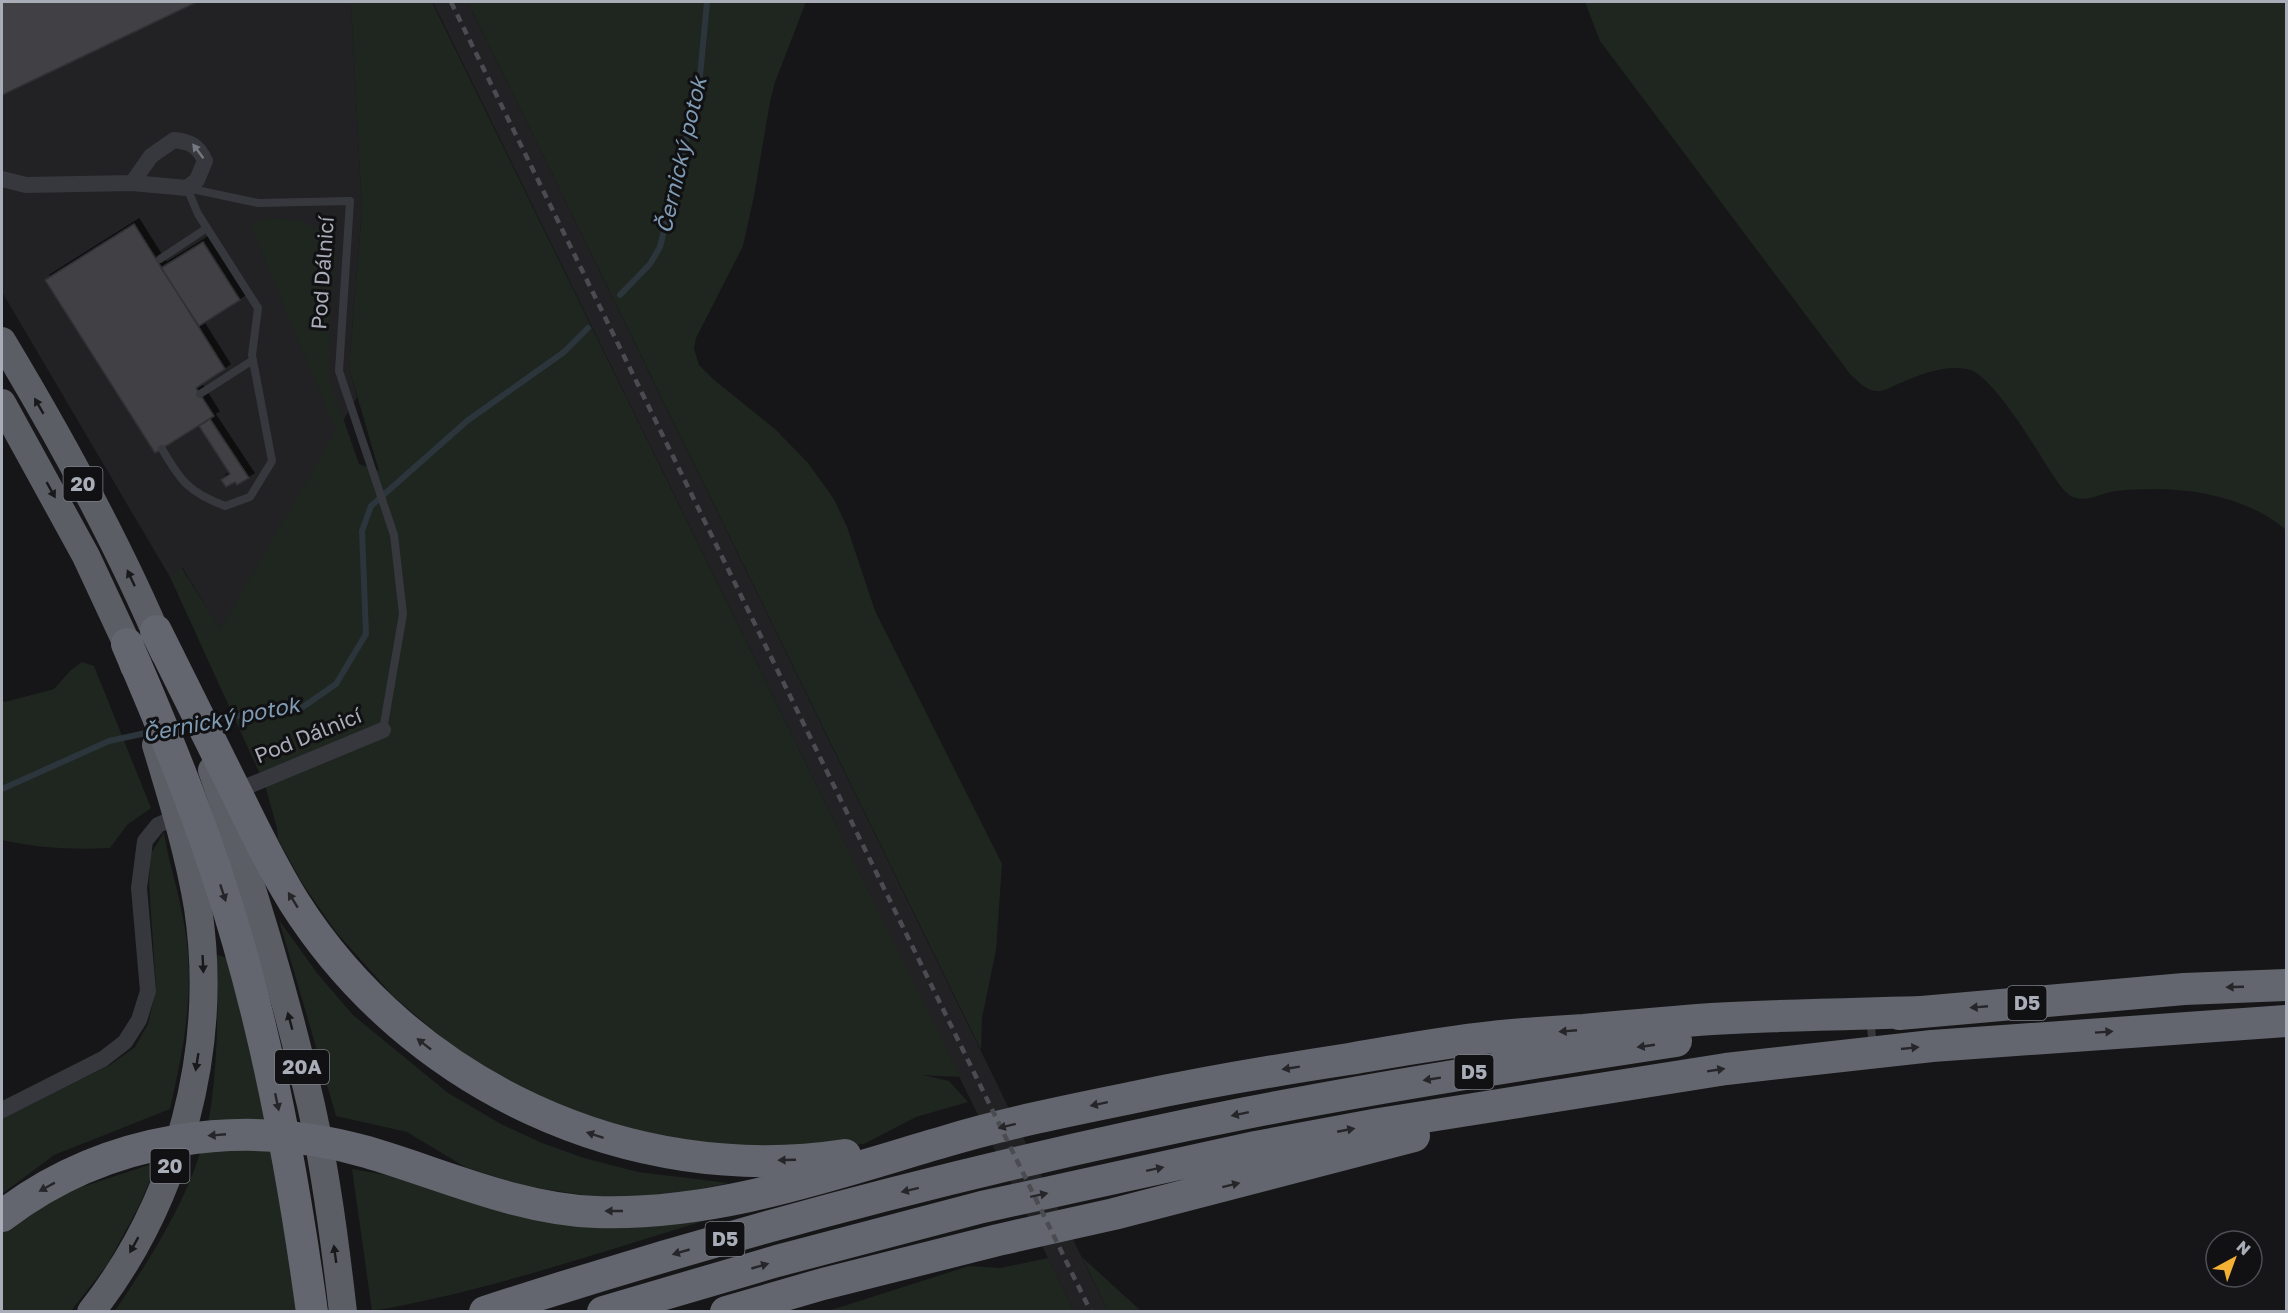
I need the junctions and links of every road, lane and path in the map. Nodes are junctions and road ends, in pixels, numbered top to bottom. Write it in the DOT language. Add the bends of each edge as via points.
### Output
graph roads {
  1 [pos="2,179"];
  2 [pos="132,183"];
  3 [pos="187,188"];
  4 [pos="207,228"];
  5 [pos="160,259"];
  6 [pos="2,341"];
  7 [pos="253,360"];
  8 [pos="200,394"];
  9 [pos="2,403"];
  10 [pos="162,449"];
  11 [pos="156,631"];
  12 [pos="127,644"];
  13 [pos="383,730"];
  14 [pos="242,826"];
  15 [pos="194,841"];
  16 [pos="2286,985"];
  17 [pos="1920,1012"];
  18 [pos="1870,1018"];
  19 [pos="2286,1021"];
  20 [pos="1874,1052"];
  21 [pos="1575,1092"];
  22 [pos="2,1110"];
  23 [pos="949,1140"];
  24 [pos="2,1216"];
  25 [pos="998,1240"];
  26 [pos="92,1311"];
  27 [pos="312,1311"];
  28 [pos="343,1311"];
  29 [pos="485,1311"];
  30 [pos="603,1311"];
  31 [pos="726,1311"];
  32 [pos="801,1311"];
  1 -- 2 [label="street" via="26,185"];
  2 -- 3 [label="street"];
  3 -- 2 [label="street, one-way" via="197,180 205,161 190,142 174,140 151,156"];
  3 -- 4 [label="lane"];
  3 -- 13 [label="lane, Pod Dálnicí" via="258,203 350,201 339,371 394,535 404,614"];
  4 -- 5 [label="lane"];
  4 -- 7 [label="lane" via="258,308"];
  11 -- 6 [label="highway, 20, one-way" via="73,466"];
  7 -- 8 [label="lane"];
  7 -- 10 [label="lane" via="272,461 250,497 225,506 206,498 182,482"];
  9 -- 12 [label="highway, 20, one-way" via="86,556"];
  11 -- 14 [label="highway"];
  12 -- 15 [label="highway" via="178,765"];
  13 -- 22 [label="street, Pod Dálnicí" via="158,825 145,841 139,888 147,991 139,1020 125,1042 103,1059"];
  23 -- 14 [label="highway, one-way" via="828,1158 726,1160 630,1145 537,1113 441,1058 356,982 331,954"];
  28 -- 14 [label="highway, 20A, one-way" via="311,1107"];
  15 -- 26 [label="highway, 20, one-way" via="204,972 195,1076 177,1146 151,1213 116,1277"];
  15 -- 27 [label="highway, one-way" via="238,941 273,1080"];
  16 -- 17 [label="highway, D5, one-way" via="2184,989"];
  17 -- 18 [label="highway, D5"];
  17 -- 23 [label="highway, one-way" via="1714,1019 1479,1038 1230,1077"];
  18 -- 20 [label="lane"];
  18 -- 29 [label="highway, D5, one-way" via="1532,1063 1358,1092 1082,1148 765,1227"];
  20 -- 19 [label="highway, D5, one-way"];
  21 -- 20 [label="highway, D5, one-way"];
  25 -- 21 [label="highway, one-way" via="1304,1166"];
  30 -- 21 [label="highway, D5, one-way" via="982,1207 1368,1126"];
  23 -- 24 [label="highway, one-way" via="714,1204 593,1212 507,1197 366,1151 309,1139 229,1134 161,1143 119,1154 37,1192"];
  25 -- 31 [label="highway"];
  25 -- 32 [label="highway"];
}
